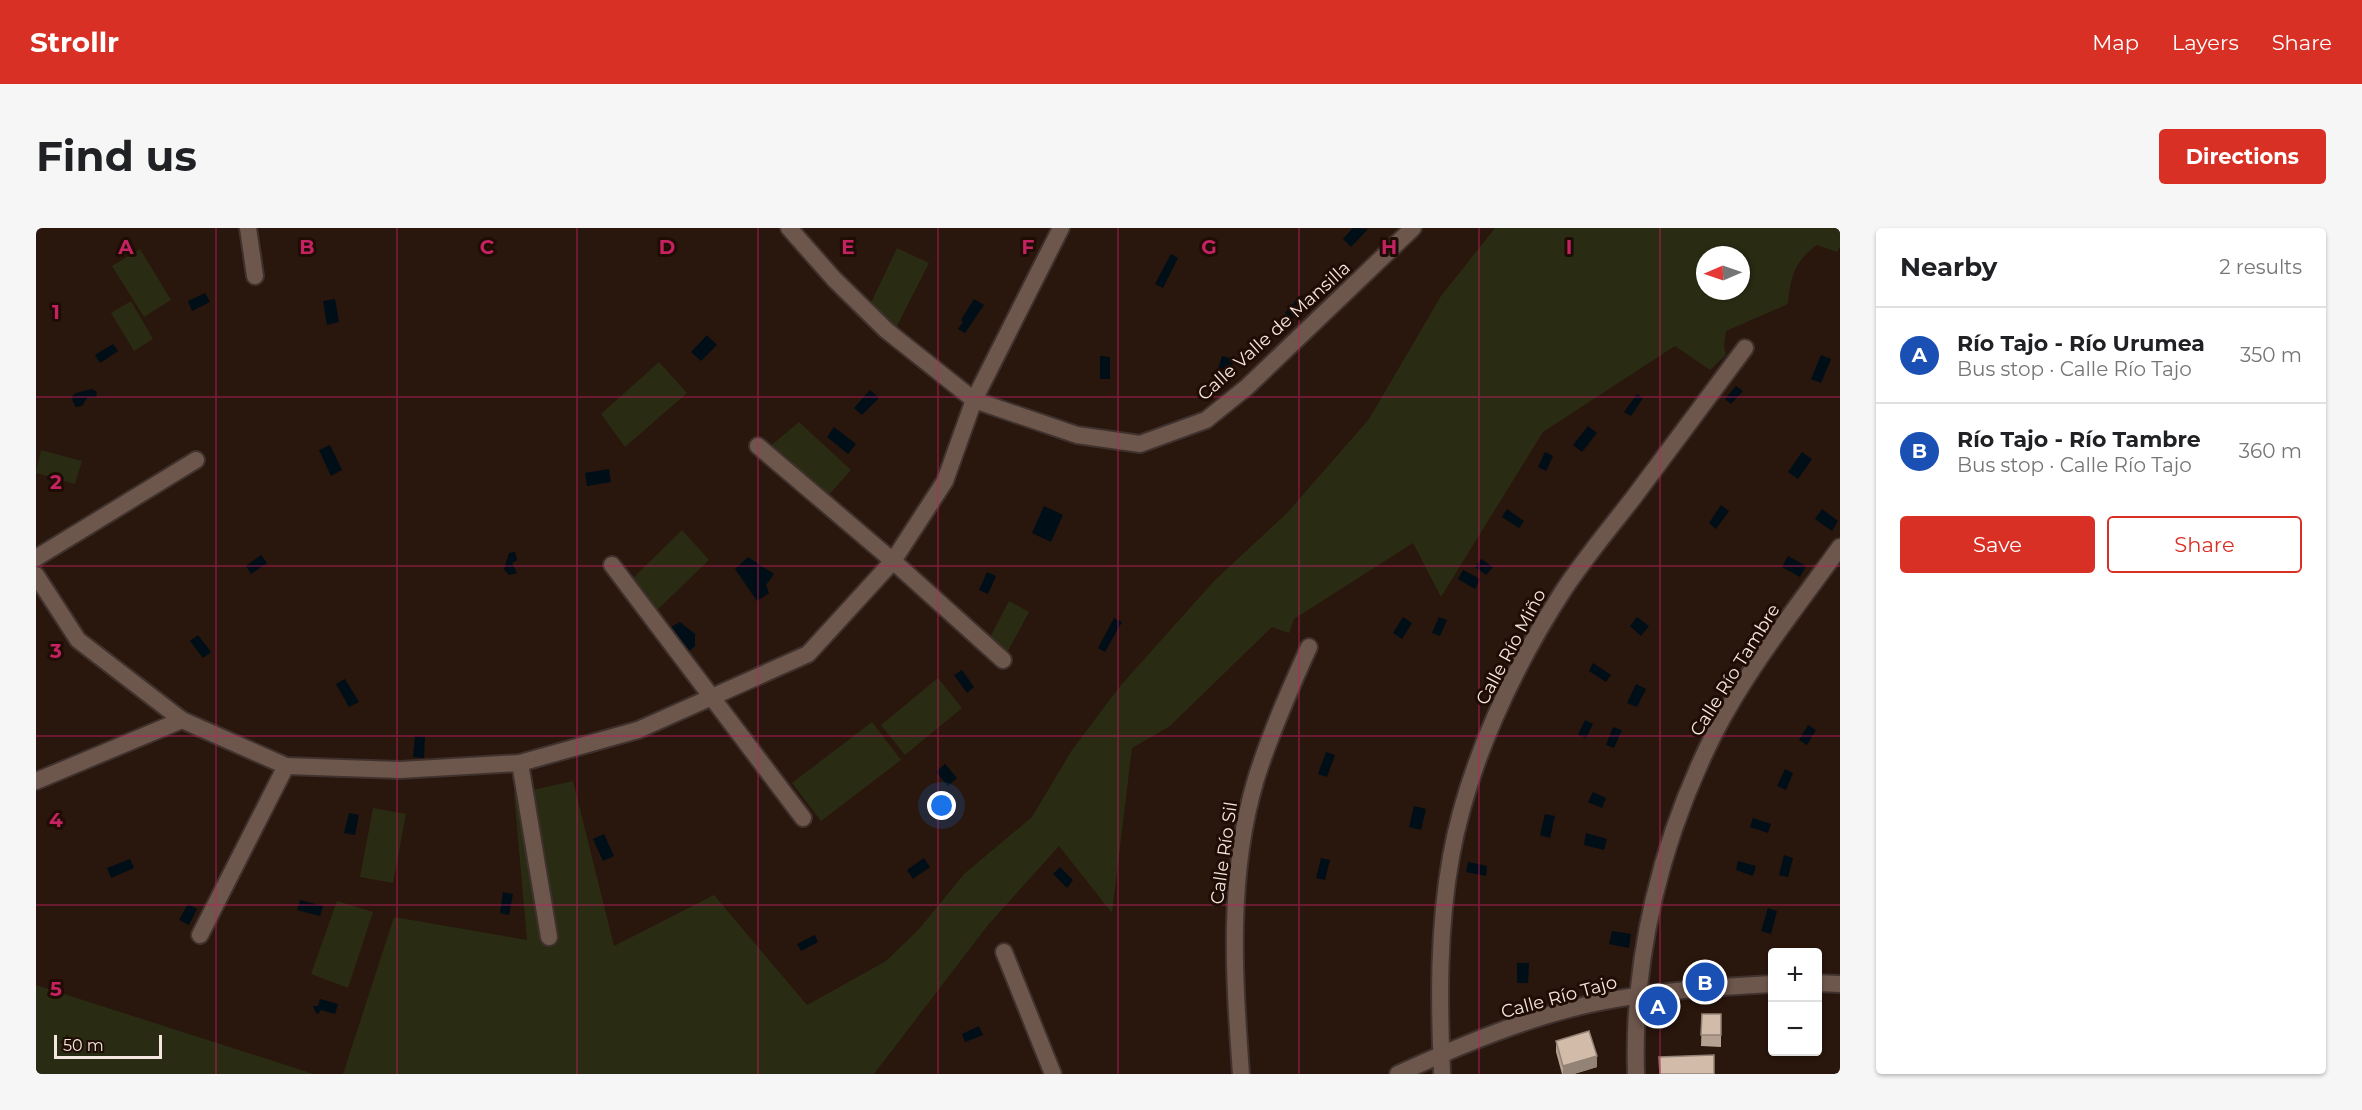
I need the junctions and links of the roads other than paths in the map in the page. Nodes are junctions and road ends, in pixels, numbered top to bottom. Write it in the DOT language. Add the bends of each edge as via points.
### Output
graph roads {
  1 [pos="248,228"];
  2 [pos="789,228"];
  3 [pos="1061,228"];
  4 [pos="1413,228"];
  5 [pos="255,276"];
  6 [pos="1745,348"];
  7 [pos="974,400"];
  8 [pos="758,446"];
  9 [pos="196,460"];
  10 [pos="1840,547"];
  11 [pos="36,558"];
  12 [pos="893,561"];
  13 [pos="612,565"];
  14 [pos="36,575"];
  15 [pos="1309,647"];
  16 [pos="1003,660"];
  17 [pos="713,698"];
  18 [pos="182,720"];
  19 [pos="520,763"];
  20 [pos="286,766"];
  21 [pos="36,781"];
  22 [pos="803,818"];
  23 [pos="200,935"];
  24 [pos="549,937"];
  25 [pos="1004,952"];
  26 [pos="1822,983"];
  27 [pos="1768,984"];
  28 [pos="1840,984"];
  29 [pos="1637,996"];
  30 [pos="1441,1054"];
  31 [pos="1053,1074"];
  32 [pos="1240,1074"];
  33 [pos="1398,1074"];
  34 [pos="1442,1074"];
  35 [pos="1636,1074"];
  1 -- 5 [label="street"];
  2 -- 7 [label="street, Calle Valle de Mansilla" via="886,330"];
  3 -- 7 [label="street"];
  4 -- 7 [label="street, Calle Valle de Mansilla" via="1247,387 1206,420 1140,444 1077,435"];
  6 -- 30 [label="street, Calle Río Miño" via="1564,590 1507,689 1469,788 1451,856 1439,990"];
  7 -- 12 [label="street" via="945,481"];
  8 -- 12 [label="street"];
  9 -- 11 [label="street"];
  10 -- 29 [label="street, Calle Río Tambre" via="1756,665 1716,730 1695,776 1676,819 1658,882"];
  12 -- 16 [label="street"];
  12 -- 17 [label="street" via="808,654"];
  13 -- 17 [label="street"];
  14 -- 18 [label="street" via="78,640"];
  15 -- 32 [label="street, Calle Río Sil" via="1278,716 1256,780 1242,842 1234,934"];
  17 -- 19 [label="street" via="638,730"];
  17 -- 22 [label="street"];
  18 -- 20 [label="street"];
  18 -- 21 [label="street"];
  19 -- 20 [label="street" via="400,770"];
  19 -- 24 [label="street"];
  20 -- 23 [label="street"];
  25 -- 31 [label="street"];
  26 -- 28 [label="street"];
  27 -- 29 [label="street, Calle Río Tajo"];
  29 -- 30 [label="street, Calle Río Tajo" via="1538,1018"];
  29 -- 35 [label="street, Calle Río Tambre"];
  30 -- 33 [label="street, Calle Río Tajo"];
  30 -- 34 [label="street, Calle Río Miño"];
}
